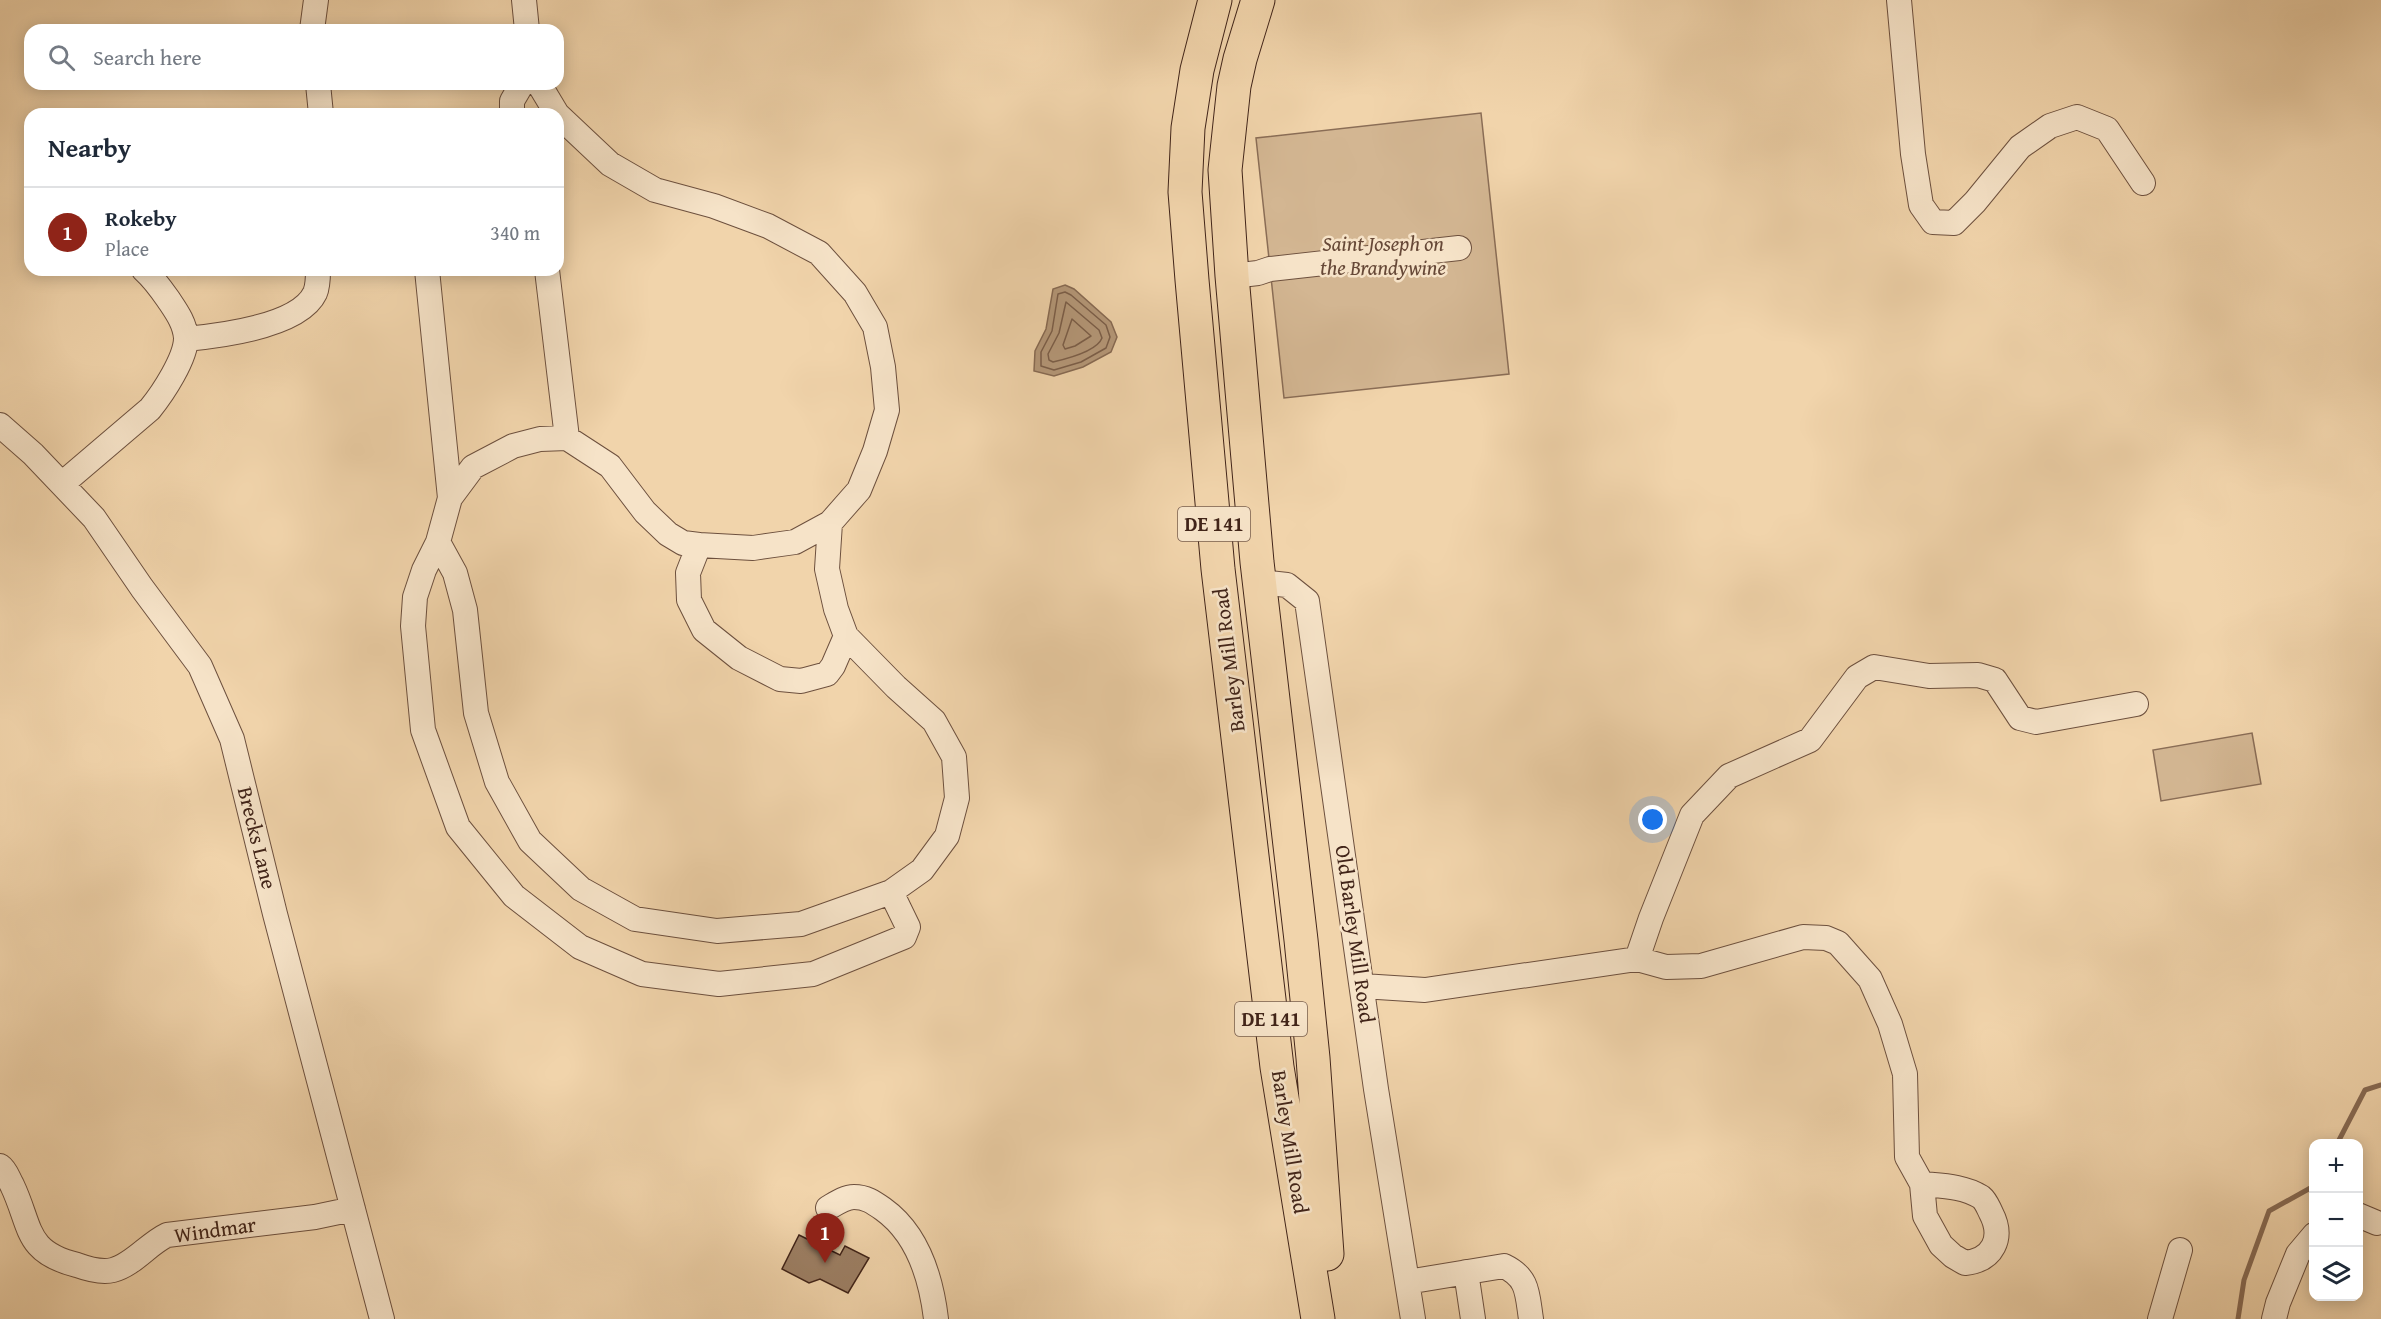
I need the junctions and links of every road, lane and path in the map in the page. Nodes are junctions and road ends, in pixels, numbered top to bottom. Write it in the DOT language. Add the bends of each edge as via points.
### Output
graph roads {
  1 [pos="316,0"];
  2 [pos="524,0"];
  3 [pos="1258,0"];
  4 [pos="1899,0"];
  5 [pos="1210,7"];
  6 [pos="313,24"];
  7 [pos="526,24"];
  8 [pos="319,90"];
  9 [pos="518,90"];
  10 [pos="543,90"];
  11 [pos="320,108"];
  12 [pos="512,108"];
  13 [pos="554,108"];
  14 [pos="564,120"];
  15 [pos="2143,183"];
  16 [pos="1459,248"];
  17 [pos="149,276"];
  18 [pos="317,276"];
  19 [pos="428,276"];
  20 [pos="548,276"];
  21 [pos="1232,276"];
  22 [pos="1197,330"];
  23 [pos="186,339"];
  24 [pos="0,425"];
  25 [pos="567,438"];
  26 [pos="62,484"];
  27 [pos="450,498"];
  28 [pos="831,523"];
  29 [pos="438,542"];
  30 [pos="699,545"];
  31 [pos="1260,582"];
  32 [pos="846,636"];
  33 [pos="2136,704"];
  34 [pos="891,892"];
  35 [pos="1637,959"];
  36 [pos="1362,986"];
  37 [pos="0,1166"];
  38 [pos="1922,1184"];
  39 [pos="828,1208"];
  40 [pos="353,1209"];
  41 [pos="2309,1240"];
  42 [pos="2180,1250"];
  43 [pos="1466,1272"];
  44 [pos="1407,1282"];
  45 [pos="382,1319"];
  46 [pos="936,1319"];
  47 [pos="1318,1319"];
  48 [pos="1332,1319"];
  49 [pos="1413,1319"];
  50 [pos="1473,1319"];
  51 [pos="1531,1319"];
  52 [pos="2160,1319"];
  53 [pos="2274,1319"];
  1 -- 6 [label="street"];
  2 -- 7 [label="street"];
  3 -- 21 [label="highway, Barley Mill Road / DE 141" via="1240,59 1229,121 1226,170"];
  4 -- 15 [label="street" via="1913,154 1921,205 1933,222 1954,223 2020,147 2050,126 2076,117 2107,129"];
  5 -- 22 [label="highway, Barley Mill Road / DE 141" via="1191,98 1186,159 1185,192"];
  8 -- 11 [label="street"];
  9 -- 12 [label="street"];
  10 -- 13 [label="street"];
  14 -- 28 [label="street" via="610,164 655,190 768,226 819,253 855,293 875,327 887,410 859,490"];
  16 -- 21 [label="street"];
  17 -- 23 [label="street" via="182,321"];
  18 -- 23 [label="street" via="315,293 287,316 245,331"];
  19 -- 27 [label="street"];
  20 -- 25 [label="street"];
  21 -- 31 [label="highway, Barley Mill Road / DE 141"];
  22 -- 31 [label="highway" via="1214,392 1231,552 1240,568"];
  22 -- 47 [label="highway, Barley Mill Road / DE 141" via="1218,569 1277,1067"];
  23 -- 26 [label="street" via="171,378 150,409"];
  24 -- 26 [label="street, Brecks Lane"];
  25 -- 27 [label="street" via="513,446 473,467"];
  25 -- 30 [label="street" via="610,466 645,512 668,534 683,543"];
  26 -- 40 [label="street, Brecks Lane" via="94,518 200,666 232,739"];
  27 -- 29 [label="street"];
  28 -- 30 [label="street" via="795,542 753,548"];
  28 -- 32 [label="street" via="827,569"];
  29 -- 34 [label="street" via="455,573 465,610 476,713 497,782 530,841 581,889 635,920 717,931 801,924"];
  29 -- 34 [label="street" via="415,597 413,626 423,730 458,827 514,896 580,947 642,974 719,984 813,974 904,937 908,927"];
  30 -- 32 [label="street" via="688,573 689,600 704,630 739,658 780,679 801,681 827,674"];
  31 -- 36 [label="street, Old Barley Mill Road" via="1287,585 1306,601"];
  31 -- 48 [label="highway, Barley Mill Road / DE 141" via="1310,1034"];
  32 -- 34 [label="street" via="934,721 954,757 957,798 947,836 922,870"];
  33 -- 35 [label="street" via="2036,722 2020,717 1995,680 1978,675 1929,676 1874,667 1857,677 1810,740 1729,777 1692,815"];
  35 -- 36 [label="street" via="1425,990"];
  35 -- 38 [label="street" via="1666,967 1701,966 1803,937 1838,943 1870,978 1890,1024 1905,1074 1907,1157"];
  36 -- 44 [label="street, Old Barley Mill Road"];
  37 -- 40 [label="street, Windmar" via="37,1245 57,1260 97,1271 126,1265 167,1235"];
  39 -- 46 [label="street" via="851,1197 869,1199 905,1229 924,1266"];
  40 -- 45 [label="street, Brecks Lane"];
  41 -- 53 [label="street" via="2298,1254"];
  42 -- 52 [label="street"];
  43 -- 44 [label="street"];
  43 -- 50 [label="street"];
  43 -- 51 [label="street" via="1504,1266 1516,1271 1525,1282"];
  44 -- 49 [label="street, Old Barley Mill Road"];
}
